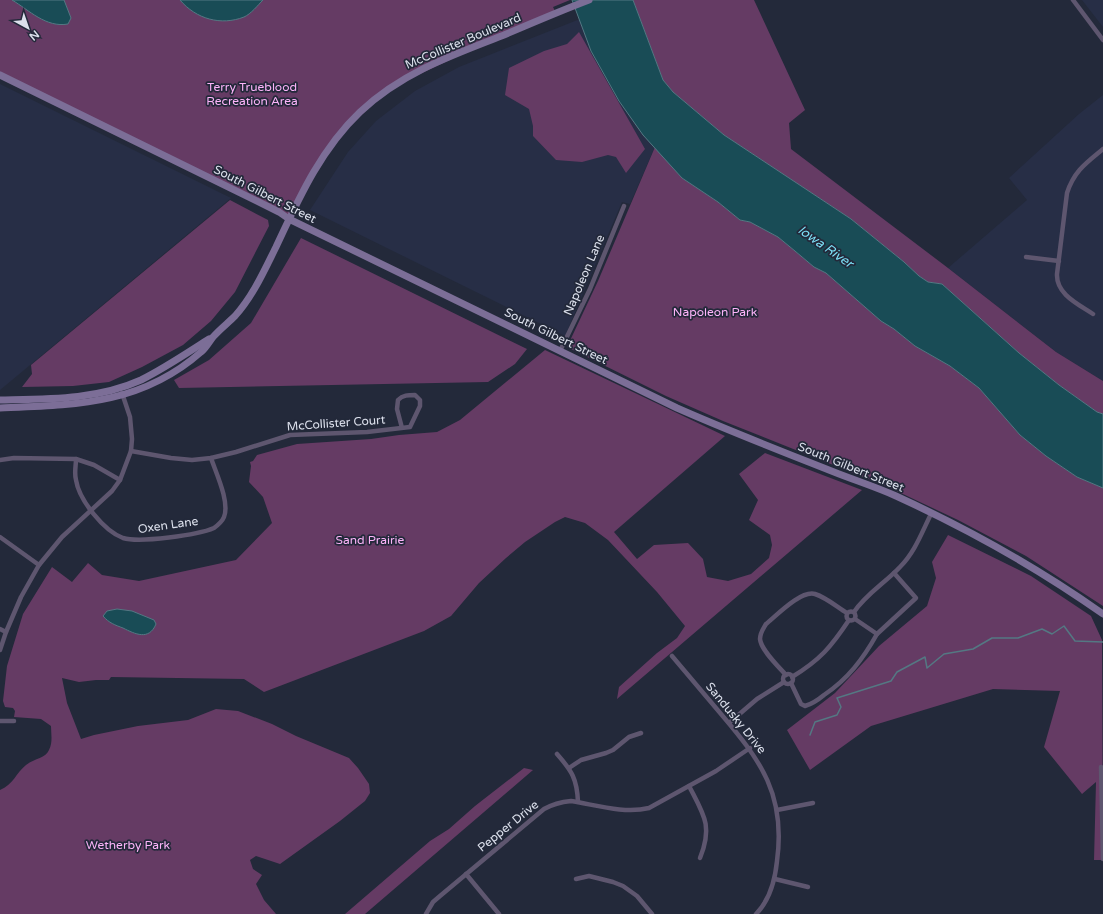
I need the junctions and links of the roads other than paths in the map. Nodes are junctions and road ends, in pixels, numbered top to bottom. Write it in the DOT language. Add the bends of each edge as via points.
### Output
graph roads {
  1 [pos="589,0"];
  2 [pos="1073,0"];
  3 [pos="1103,40"];
  4 [pos="0,75"];
  5 [pos="1103,149"];
  6 [pos="624,206"];
  7 [pos="289,218"];
  8 [pos="1026,257"];
  9 [pos="1059,261"];
  10 [pos="1093,314"];
  11 [pos="213,337"];
  12 [pos="560,351"];
  13 [pos="120,387"];
  14 [pos="123,395"];
  15 [pos="0,400"];
  16 [pos="0,408"];
  17 [pos="402,428"];
  18 [pos="131,451"];
  19 [pos="211,458"];
  20 [pos="76,459"];
  21 [pos="0,460"];
  22 [pos="120,480"];
  23 [pos="91,510"];
  24 [pos="931,514"];
  25 [pos="0,537"];
  26 [pos="39,565"];
  27 [pos="894,573"];
  28 [pos="854,612"];
  29 [pos="847,614"];
  30 [pos="1103,614"];
  31 [pos="855,619"];
  32 [pos="849,620"];
  33 [pos="0,629"];
  34 [pos="6,632"];
  35 [pos="877,634"];
  36 [pos="0,650"];
  37 [pos="672,656"];
  38 [pos="786,675"];
  39 [pos="792,677"];
  40 [pos="784,682"];
  41 [pos="791,683"];
  42 [pos="0,721"];
  43 [pos="14,721"];
  44 [pos="729,723"];
  45 [pos="641,733"];
  46 [pos="750,748"];
  47 [pos="557,754"];
  48 [pos="1101,767"];
  49 [pos="569,768"];
  50 [pos="689,786"];
  51 [pos="578,802"];
  52 [pos="813,803"];
  53 [pos="777,810"];
  54 [pos="700,858"];
  55 [pos="1103,859"];
  56 [pos="466,874"];
  57 [pos="576,879"];
  58 [pos="774,879"];
  59 [pos="808,887"];
  60 [pos="426,914"];
  61 [pos="498,914"];
  62 [pos="652,914"];
  63 [pos="756,914"];
  1 -- 7 [label="main road, McCollister Boulevard" via="430,65 374,99 346,126 323,156"];
  2 -- 3 [label="street"];
  4 -- 7 [label="main road, South Gilbert Street"];
  5 -- 9 [label="street" via="1081,167 1070,185"];
  6 -- 12 [label="street, Napoleon Lane" via="590,289"];
  7 -- 11 [label="main road, McCollister Boulevard" via="250,296 235,316"];
  7 -- 12 [label="main road, South Gilbert Street"];
  8 -- 9 [label="street"];
  9 -- 10 [label="street" via="1057,279 1060,289"];
  11 -- 13 [label="main road, McCollister Boulevard" via="163,368"];
  11 -- 14 [label="main road, McCollister Boulevard" via="203,350 167,376"];
  12 -- 24 [label="main road, South Gilbert Street" via="704,420 895,496"];
  13 -- 14 [label="street"];
  13 -- 15 [label="main road, McCollister Boulevard" via="52,399"];
  14 -- 16 [label="main road, McCollister Boulevard" via="75,404"];
  14 -- 18 [label="street" via="132,426"];
  17 -- 17 [label="street, McCollister Court" via="410,427 416,418 420,400 415,395 401,397 398,400 397,409"];
  17 -- 19 [label="street, McCollister Court" via="290,435"];
  18 -- 19 [label="street, McCollister Court" via="192,460"];
  18 -- 22 [label="street"];
  19 -- 23 [label="street, Oxen Lane" via="226,509 220,524 214,527 189,534 134,540 114,533"];
  20 -- 21 [label="street"];
  20 -- 22 [label="street" via="94,465"];
  20 -- 23 [label="street, Oxen Lane" via="77,486"];
  22 -- 23 [label="street"];
  23 -- 26 [label="street" via="62,537"];
  24 -- 27 [label="street" via="915,547"];
  24 -- 30 [label="main road, South Gilbert Street" via="1020,560"];
  25 -- 26 [label="street"];
  26 -- 34 [label="street"];
  27 -- 28 [label="street" via="861,602"];
  27 -- 35 [label="street" via="916,598"];
  28 -- 29 [label="street"];
  28 -- 31 [label="street"];
  29 -- 32 [label="street"];
  29 -- 38 [label="street" via="815,594 809,594 801,596 766,624 760,638 763,648"];
  31 -- 32 [label="street"];
  31 -- 35 [label="street"];
  32 -- 39 [label="street" via="825,653"];
  33 -- 34 [label="street"];
  34 -- 36 [label="street"];
  35 -- 41 [label="street" via="858,665 844,680 810,705 801,704"];
  37 -- 44 [label="street, Sandusky Drive"];
  38 -- 39 [label="street"];
  38 -- 40 [label="street"];
  39 -- 41 [label="street"];
  40 -- 41 [label="street"];
  40 -- 44 [label="street" via="757,699"];
  42 -- 43 [label="street"];
  44 -- 46 [label="street, Sandusky Drive"];
  45 -- 49 [label="street" via="628,737 613,750 581,760"];
  46 -- 50 [label="street, Pepper Drive"];
  46 -- 53 [label="street, Sandusky Drive" via="766,775"];
  47 -- 49 [label="street"];
  48 -- 55 [label="street"];
  49 -- 51 [label="street" via="576,781"];
  50 -- 51 [label="street, Pepper Drive" via="656,805 641,810"];
  50 -- 54 [label="street" via="705,818 707,829"];
  51 -- 56 [label="street, Pepper Drive" via="557,803 544,809"];
  52 -- 53 [label="street"];
  53 -- 58 [label="street, Sandusky Drive" via="779,841"];
  56 -- 60 [label="street, Pepper Drive" via="433,902"];
  56 -- 61 [label="street"];
  57 -- 62 [label="street" via="589,876 623,886 637,896"];
  58 -- 59 [label="street"];
  58 -- 63 [label="street, Sandusky Drive" via="768,896"];
}
